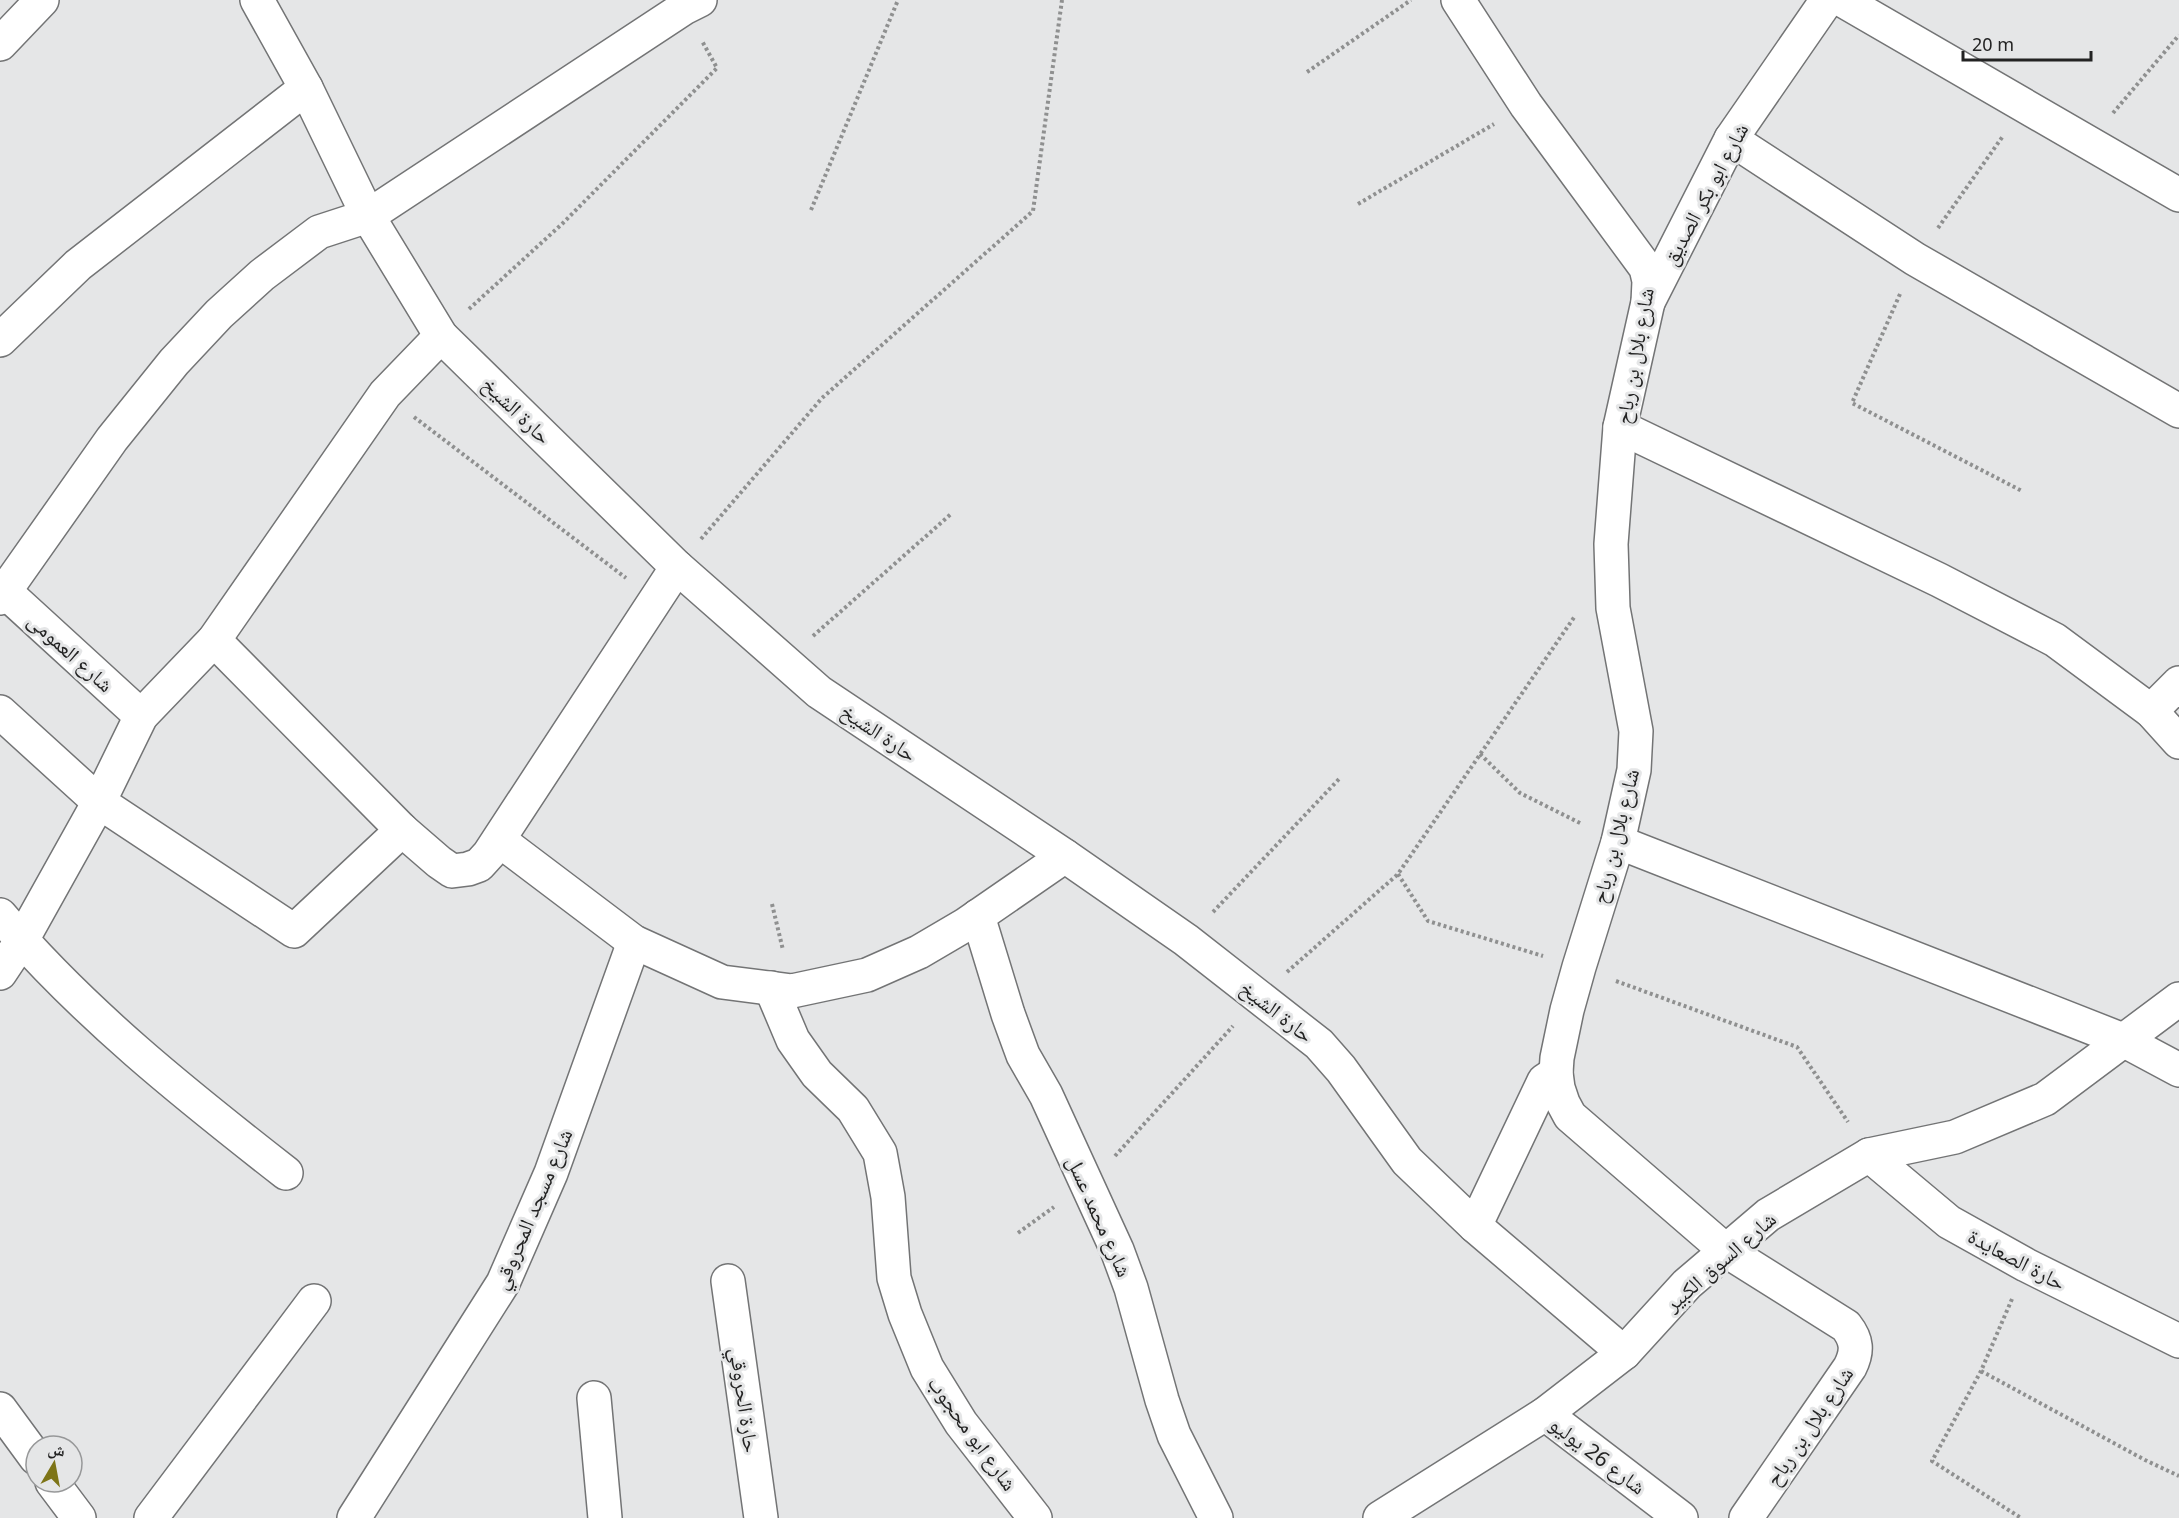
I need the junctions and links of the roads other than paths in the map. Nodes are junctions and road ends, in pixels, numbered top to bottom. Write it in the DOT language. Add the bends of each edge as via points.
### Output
graph roads {
  1 [pos="42,0"];
  2 [pos="257,0"];
  3 [pos="1458,0"];
  4 [pos="1827,0"];
  5 [pos="1842,0"];
  6 [pos="692,4"];
  7 [pos="0,44"];
  8 [pos="306,88"];
  9 [pos="1731,139"];
  10 [pos="2179,195"];
  11 [pos="368,216"];
  12 [pos="1648,302"];
  13 [pos="441,336"];
  14 [pos="0,340"];
  15 [pos="2179,411"];
  16 [pos="1620,428"];
  17 [pos="677,567"];
  18 [pos="1,592"];
  19 [pos="214,640"];
  20 [pos="2179,683"];
  21 [pos="2151,711"];
  22 [pos="141,716"];
  23 [pos="2,718"];
  24 [pos="2179,742"];
  25 [pos="99,802"];
  26 [pos="402,830"];
  27 [pos="499,840"];
  28 [pos="1618,842"];
  29 [pos="1065,856"];
  30 [pos="0,915"];
  31 [pos="978,916"];
  32 [pos="22,940"];
  33 [pos="634,942"];
  34 [pos="0,973"];
  35 [pos="771,988"];
  36 [pos="2179,999"];
  37 [pos="2123,1041"];
  38 [pos="2179,1071"];
  39 [pos="1556,1073"];
  40 [pos="1869,1155"];
  41 [pos="286,1173"];
  42 [pos="1475,1226"];
  43 [pos="1725,1250"];
  44 [pos="728,1281"];
  45 [pos="314,1301"];
  46 [pos="2179,1341"];
  47 [pos="1624,1353"];
  48 [pos="594,1398"];
  49 [pos="0,1409"];
  50 [pos="1545,1414"];
  51 [pos="24,1442"];
  52 [pos="61,1494"];
  53 [pos="79,1518"];
  54 [pos="151,1518"];
  55 [pos="354,1518"];
  56 [pos="605,1518"];
  57 [pos="761,1518"];
  58 [pos="1035,1518"];
  59 [pos="1216,1518"];
  60 [pos="1380,1518"];
  61 [pos="1681,1518"];
  62 [pos="1746,1518"];
  1 -- 7 [label="street"];
  2 -- 8 [label="street, حارة الشيخ"];
  3 -- 12 [label="street, شارع بلال بن رباح" via="1526,105 1646,268"];
  4 -- 9 [label="street, شارع ابو بكر الصديق"];
  5 -- 10 [label="street"];
  6 -- 11 [label="street"];
  8 -- 11 [label="street, حارة الشيخ"];
  8 -- 14 [label="street" via="78,265"];
  9 -- 12 [label="street, شارع ابو بكر الصديق"];
  9 -- 15 [label="street" via="1915,259"];
  11 -- 13 [label="street, حارة الشيخ"];
  11 -- 18 [label="street" via="319,232 262,275 219,315 174,362 112,439"];
  12 -- 16 [label="street, شارع بلال بن رباح"];
  13 -- 17 [label="street, حارة الشيخ"];
  13 -- 19 [label="street" via="385,394"];
  16 -- 21 [label="street" via="1939,580 2055,640"];
  16 -- 28 [label="street, شارع بلال بن رباح" via="1611,544 1613,608 1636,730 1634,770"];
  17 -- 27 [label="street"];
  17 -- 29 [label="street, حارة الشيخ" via="819,692"];
  18 -- 22 [label="street, شارع العمومى"];
  19 -- 22 [label="street"];
  19 -- 26 [label="street"];
  20 -- 21 [label="street"];
  21 -- 24 [label="street"];
  22 -- 25 [label="street"];
  23 -- 25 [label="street"];
  25 -- 26 [label="street" via="294,931"];
  25 -- 32 [label="street"];
  26 -- 27 [label="street" via="452,871 479,865"];
  27 -- 33 [label="street"];
  28 -- 37 [label="street"];
  28 -- 39 [label="street, شارع بلال بن رباح" via="1567,1010"];
  29 -- 31 [label="street"];
  29 -- 42 [label="street, حارة الشيخ" via="1186,940 1319,1044 1407,1161"];
  30 -- 32 [label="street"];
  31 -- 35 [label="street" via="919,952 867,975 792,991"];
  31 -- 59 [label="street, شارع محمد عسل" via="1023,1056 1046,1095 1117,1250 1174,1435"];
  32 -- 34 [label="street"];
  32 -- 41 [label="street" via="123,1038"];
  33 -- 35 [label="street" via="722,982"];
  33 -- 55 [label="street, شارع مسجد المحروقي" via="551,1173 503,1283"];
  35 -- 58 [label="street, شارع ابو محجوب" via="793,1040 817,1074 853,1109 880,1153 892,1233 894,1278 927,1368 961,1423"];
  36 -- 37 [label="street, شارع السوق الكبير"];
  37 -- 38 [label="street"];
  37 -- 40 [label="street, شارع السوق الكبير" via="2045,1099 1955,1137"];
  39 -- 42 [label="street" via="1544,1081"];
  39 -- 43 [label="street, شارع بلال بن رباح" via="1560,1096 1570,1116"];
  40 -- 43 [label="street, شارع السوق الكبير" via="1768,1215"];
  40 -- 46 [label="street, حارة الصعايدة" via="1949,1222"];
  42 -- 47 [label="street, حارة الشيخ"];
  43 -- 47 [label="street, شارع السوق الكبير" via="1687,1284"];
  43 -- 62 [label="street, شارع بلال بن رباح" via="1846,1326 1856,1344 1856,1356 1850,1367"];
  44 -- 57 [label="street, حارة الحروقي"];
  45 -- 54 [label="street"];
  47 -- 50 [label="street, شارع السوق الكبير"];
  48 -- 56 [label="street"];
  49 -- 51 [label="street"];
  50 -- 60 [label="street, شارع السوق الكبير"];
  50 -- 61 [label="street, شارع 26 يوليو"];
  52 -- 53 [label="street"];
}
